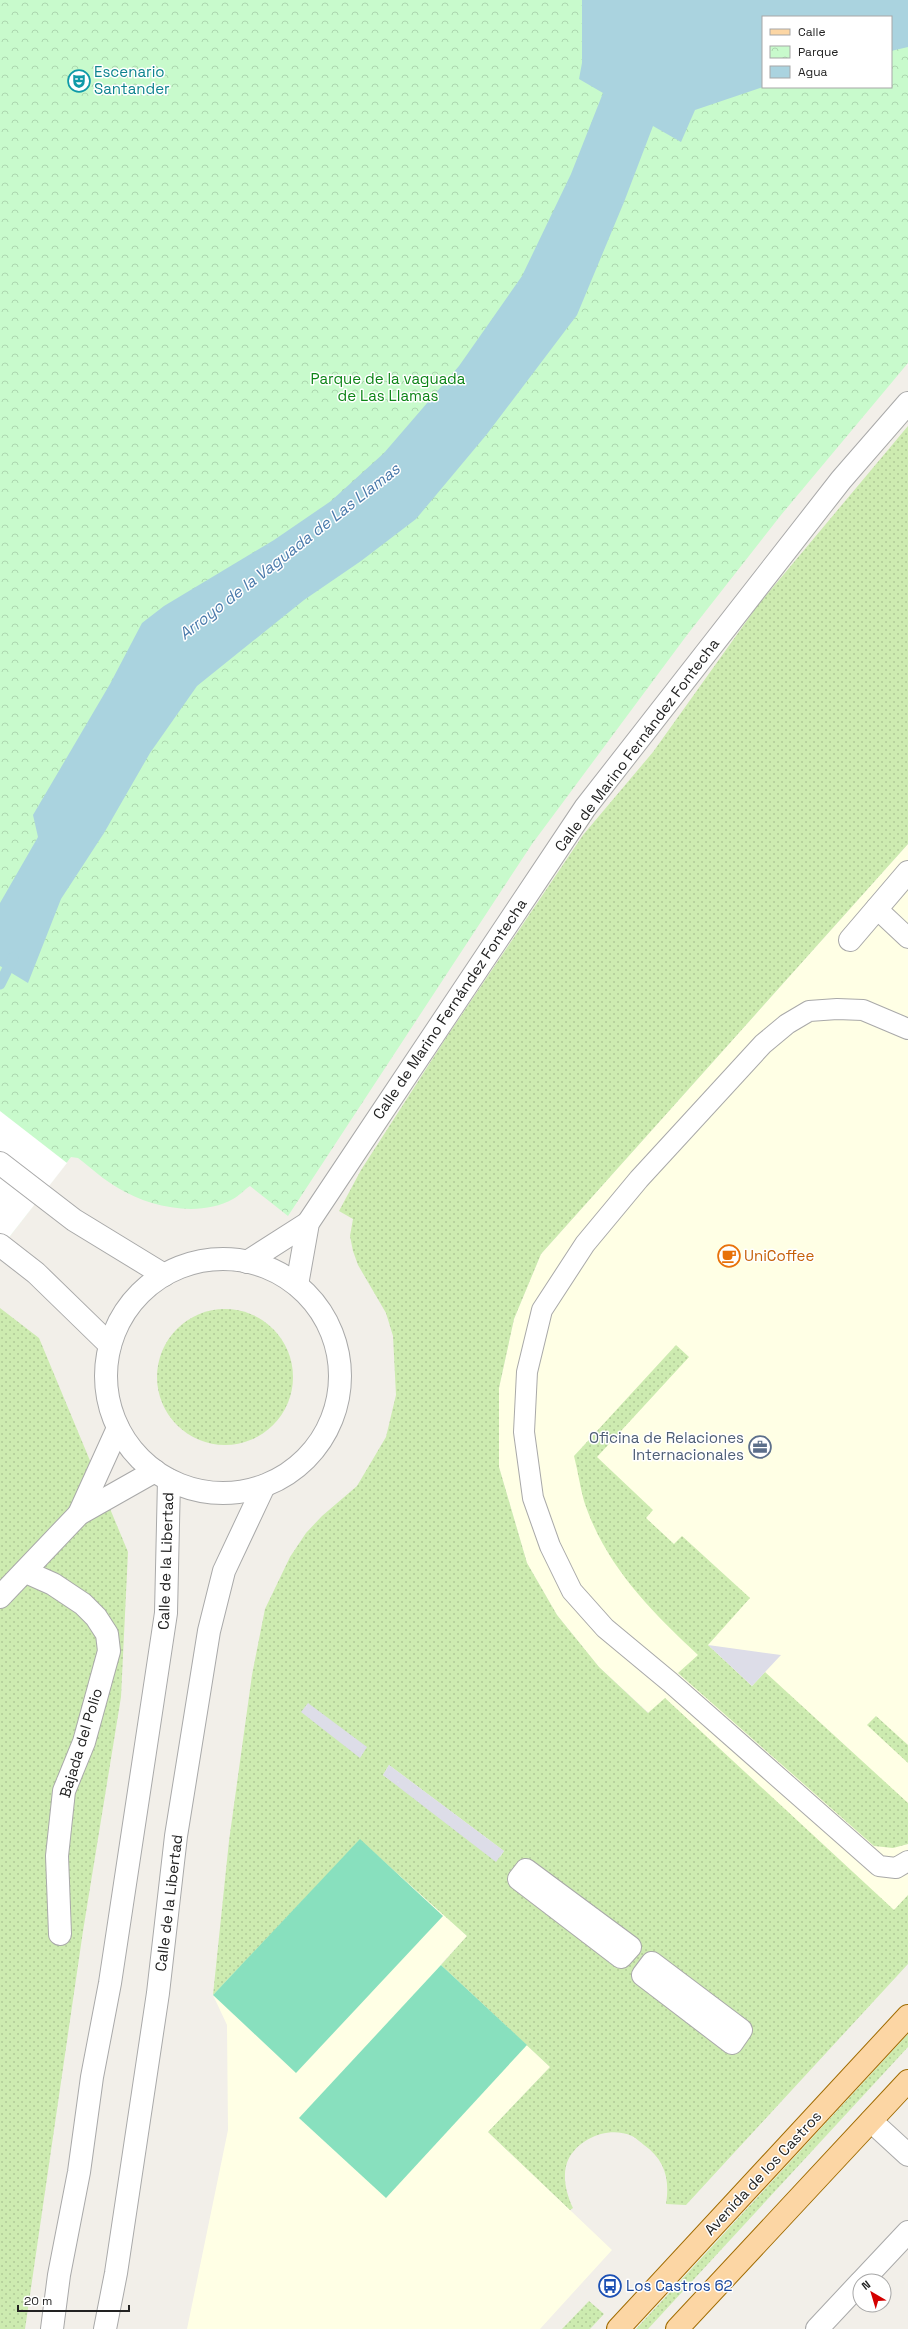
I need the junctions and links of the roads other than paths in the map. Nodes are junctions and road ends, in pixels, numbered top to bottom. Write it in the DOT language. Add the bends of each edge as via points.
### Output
graph roads {
  1 [pos="908,403"];
  2 [pos="908,872"];
  3 [pos="876,908"];
  4 [pos="908,938"];
  5 [pos="850,940"];
  6 [pos="908,1029"];
  7 [pos="0,1163"];
  8 [pos="308,1222"];
  9 [pos="1,1246"];
  10 [pos="247,1262"];
  11 [pos="164,1275"];
  12 [pos="297,1285"];
  13 [pos="110,1345"];
  14 [pos="118,1428"];
  15 [pos="162,1476"];
  16 [pos="264,1486"];
  17 [pos="79,1514"];
  18 [pos="26,1572"];
  19 [pos="0,1597"];
  20 [pos="908,1861"];
  21 [pos="60,1934"];
  22 [pos="621,1957"];
  23 [pos="908,2016"];
  24 [pos="908,2081"];
  25 [pos="871,2121"];
  26 [pos="908,2155"];
  27 [pos="908,2232"];
  28 [pos="869,2273"];
  29 [pos="852,2291"];
  30 [pos="52,2329"];
  31 [pos="105,2329"];
  32 [pos="618,2329"];
  33 [pos="677,2329"];
  34 [pos="816,2329"];
  1 -- 8 [label="street, Calle de Marino Fernández Fontecha" via="840,480 585,808"];
  2 -- 3 [label="street"];
  3 -- 4 [label="lane"];
  3 -- 5 [label="street"];
  6 -- 20 [label="lane" via="863,1010 809,1011 787,1024 763,1044 639,1179 595,1232 542,1310 528,1372 524,1432 533,1498 550,1546 572,1590 605,1628 879,1866 896,1868"];
  7 -- 11 [label="street" via="74,1220"];
  8 -- 10 [label="street, Calle de Marino Fernández Fontecha"];
  8 -- 12 [label="street, Calle de Marino Fernández Fontecha"];
  9 -- 13 [label="street" via="36,1273"];
  10 -- 11 [label="street" via="225,1259 204,1261 183,1266"];
  10 -- 12 [label="street" via="265,1267"];
  11 -- 13 [label="street" via="146,1288 131,1305 118,1324"];
  12 -- 16 [label="street" via="313,1301 325,1319 334,1340 340,1384 336,1406 317,1446 284,1476"];
  13 -- 14 [label="street" via="106,1387 110,1408"];
  14 -- 15 [label="street" via="127,1444"];
  14 -- 17 [label="street"];
  15 -- 16 [label="street" via="187,1488 219,1493 245,1491"];
  15 -- 17 [label="street"];
  15 -- 30 [label="street, Calle de la Libertad" via="166,1612 110,1983 92,2077 79,2172 59,2275"];
  16 -- 31 [label="street, Calle de la Libertad" via="224,1571 209,1631 176,1836 158,1993 116,2273"];
  17 -- 18 [label="street"];
  18 -- 19 [label="street"];
  18 -- 21 [label="street, Bajada del Polio" via="53,1584 96,1617 107,1634 109,1651 84,1742 64,1791 57,1856"];
  22 -- 22 [label="street" via="519,1879 526,1870 630,1947"];
  23 -- 32 [label="main road, Avenida de los Castros"];
  24 -- 25 [label="main road"];
  25 -- 26 [label="street"];
  25 -- 33 [label="main road"];
  27 -- 28 [label="street"];
  29 -- 34 [label="street"];
}
